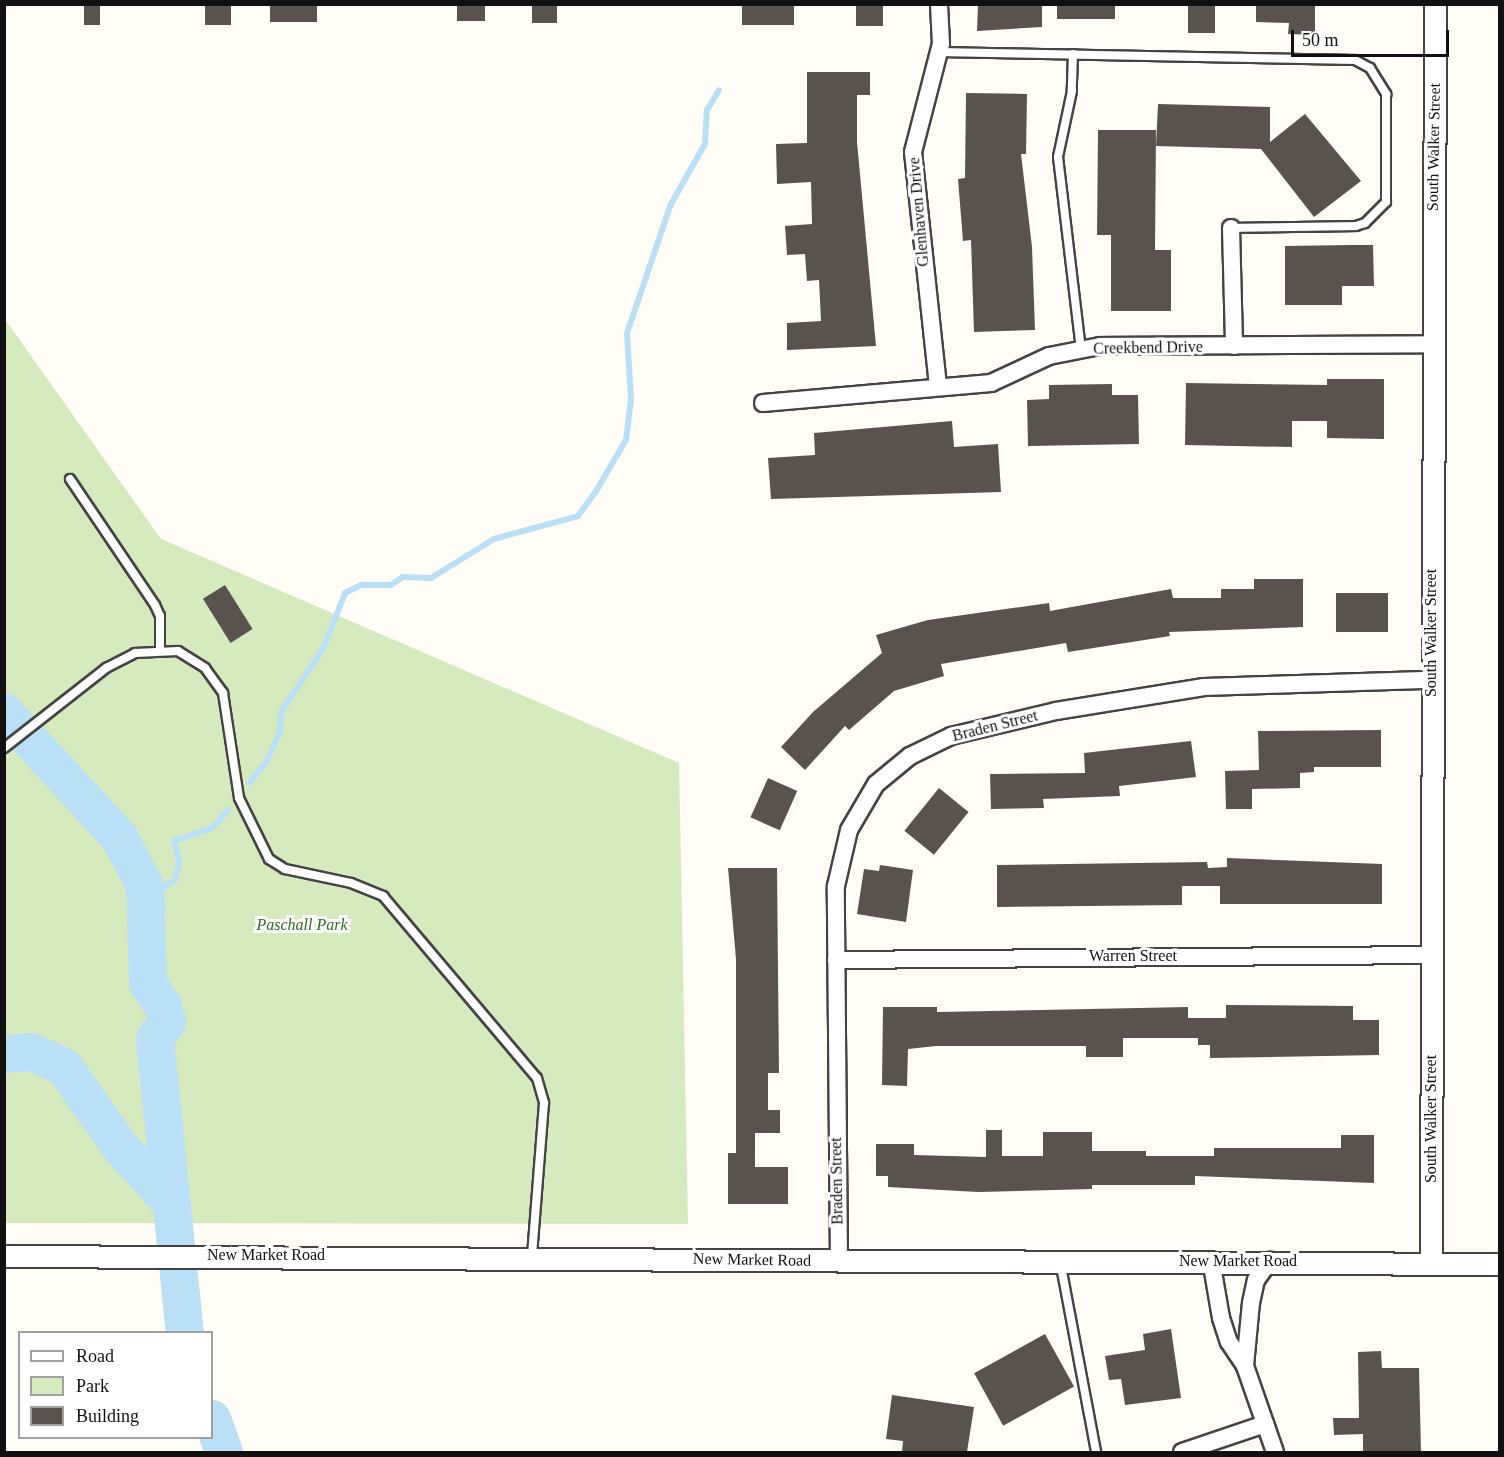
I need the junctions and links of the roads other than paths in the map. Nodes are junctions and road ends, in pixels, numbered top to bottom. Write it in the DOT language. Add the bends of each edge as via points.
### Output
graph roads {
  1 [pos="939,4"];
  2 [pos="1435,4"];
  3 [pos="938,52"];
  4 [pos="1073,54"];
  5 [pos="1231,228"];
  6 [pos="1431,344"];
  7 [pos="1234,346"];
  8 [pos="1081,350"];
  9 [pos="938,386"];
  10 [pos="763,403"];
  11 [pos="70,478"];
  12 [pos="160,650"];
  13 [pos="1431,680"];
  14 [pos="4,748"];
  15 [pos="1431,955"];
  16 [pos="836,960"];
  17 [pos="15,1256"];
  18 [pos="532,1257"];
  19 [pos="839,1260"];
  20 [pos="1059,1260"];
  21 [pos="1211,1260"];
  22 [pos="1270,1261"];
  23 [pos="1431,1262"];
  24 [pos="1500,1264"];
  25 [pos="1245,1366"];
  26 [pos="1265,1424"];
  27 [pos="1096,1452"];
  28 [pos="1182,1452"];
  29 [pos="1275,1452"];
  1 -- 3 [label="street, Glenhaven Drive"];
  2 -- 6 [label="street, South Walker Street"];
  3 -- 4 [label="lane"];
  3 -- 9 [label="street, Glenhaven Drive" via="913,152"];
  4 -- 5 [label="lane" via="1355,60 1382,81 1386,202 1365,223"];
  4 -- 8 [label="lane" via="1072,91 1058,157"];
  5 -- 7 [label="street"];
  6 -- 7 [label="street, Creekbend Drive"];
  6 -- 13 [label="street, South Walker Street"];
  7 -- 8 [label="street, Creekbend Drive"];
  8 -- 9 [label="street, Creekbend Drive" via="1049,357 991,382"];
  9 -- 10 [label="street, Creekbend Drive"];
  11 -- 12 [label="lane" via="155,605 160,615"];
  12 -- 14 [label="lane" via="135,653 106,668"];
  12 -- 18 [label="lane" via="178,651 197,661 223,693 239,798 269,859 285,869 351,883 383,896 537,1078 544,1103"];
  13 -- 15 [label="street, South Walker Street"];
  13 -- 16 [label="street, Braden Street" via="1204,687 1056,711 951,736 910,756 876,784 849,830 836,886"];
  15 -- 16 [label="street, Warren Street"];
  15 -- 23 [label="street, South Walker Street"];
  16 -- 19 [label="street, Braden Street"];
  17 -- 18 [label="street, New Market Road"];
  18 -- 19 [label="street, New Market Road"];
  19 -- 20 [label="street, New Market Road"];
  20 -- 21 [label="street, New Market Road"];
  20 -- 27 [label="lane"];
  21 -- 22 [label="street, New Market Road"];
  21 -- 25 [label="street" via="1221,1318"];
  22 -- 23 [label="street, New Market Road"];
  22 -- 25 [label="street" via="1256,1280"];
  23 -- 24 [label="street, New Market Road"];
  25 -- 26 [label="street"];
  26 -- 28 [label="street"];
  26 -- 29 [label="street"];
}
